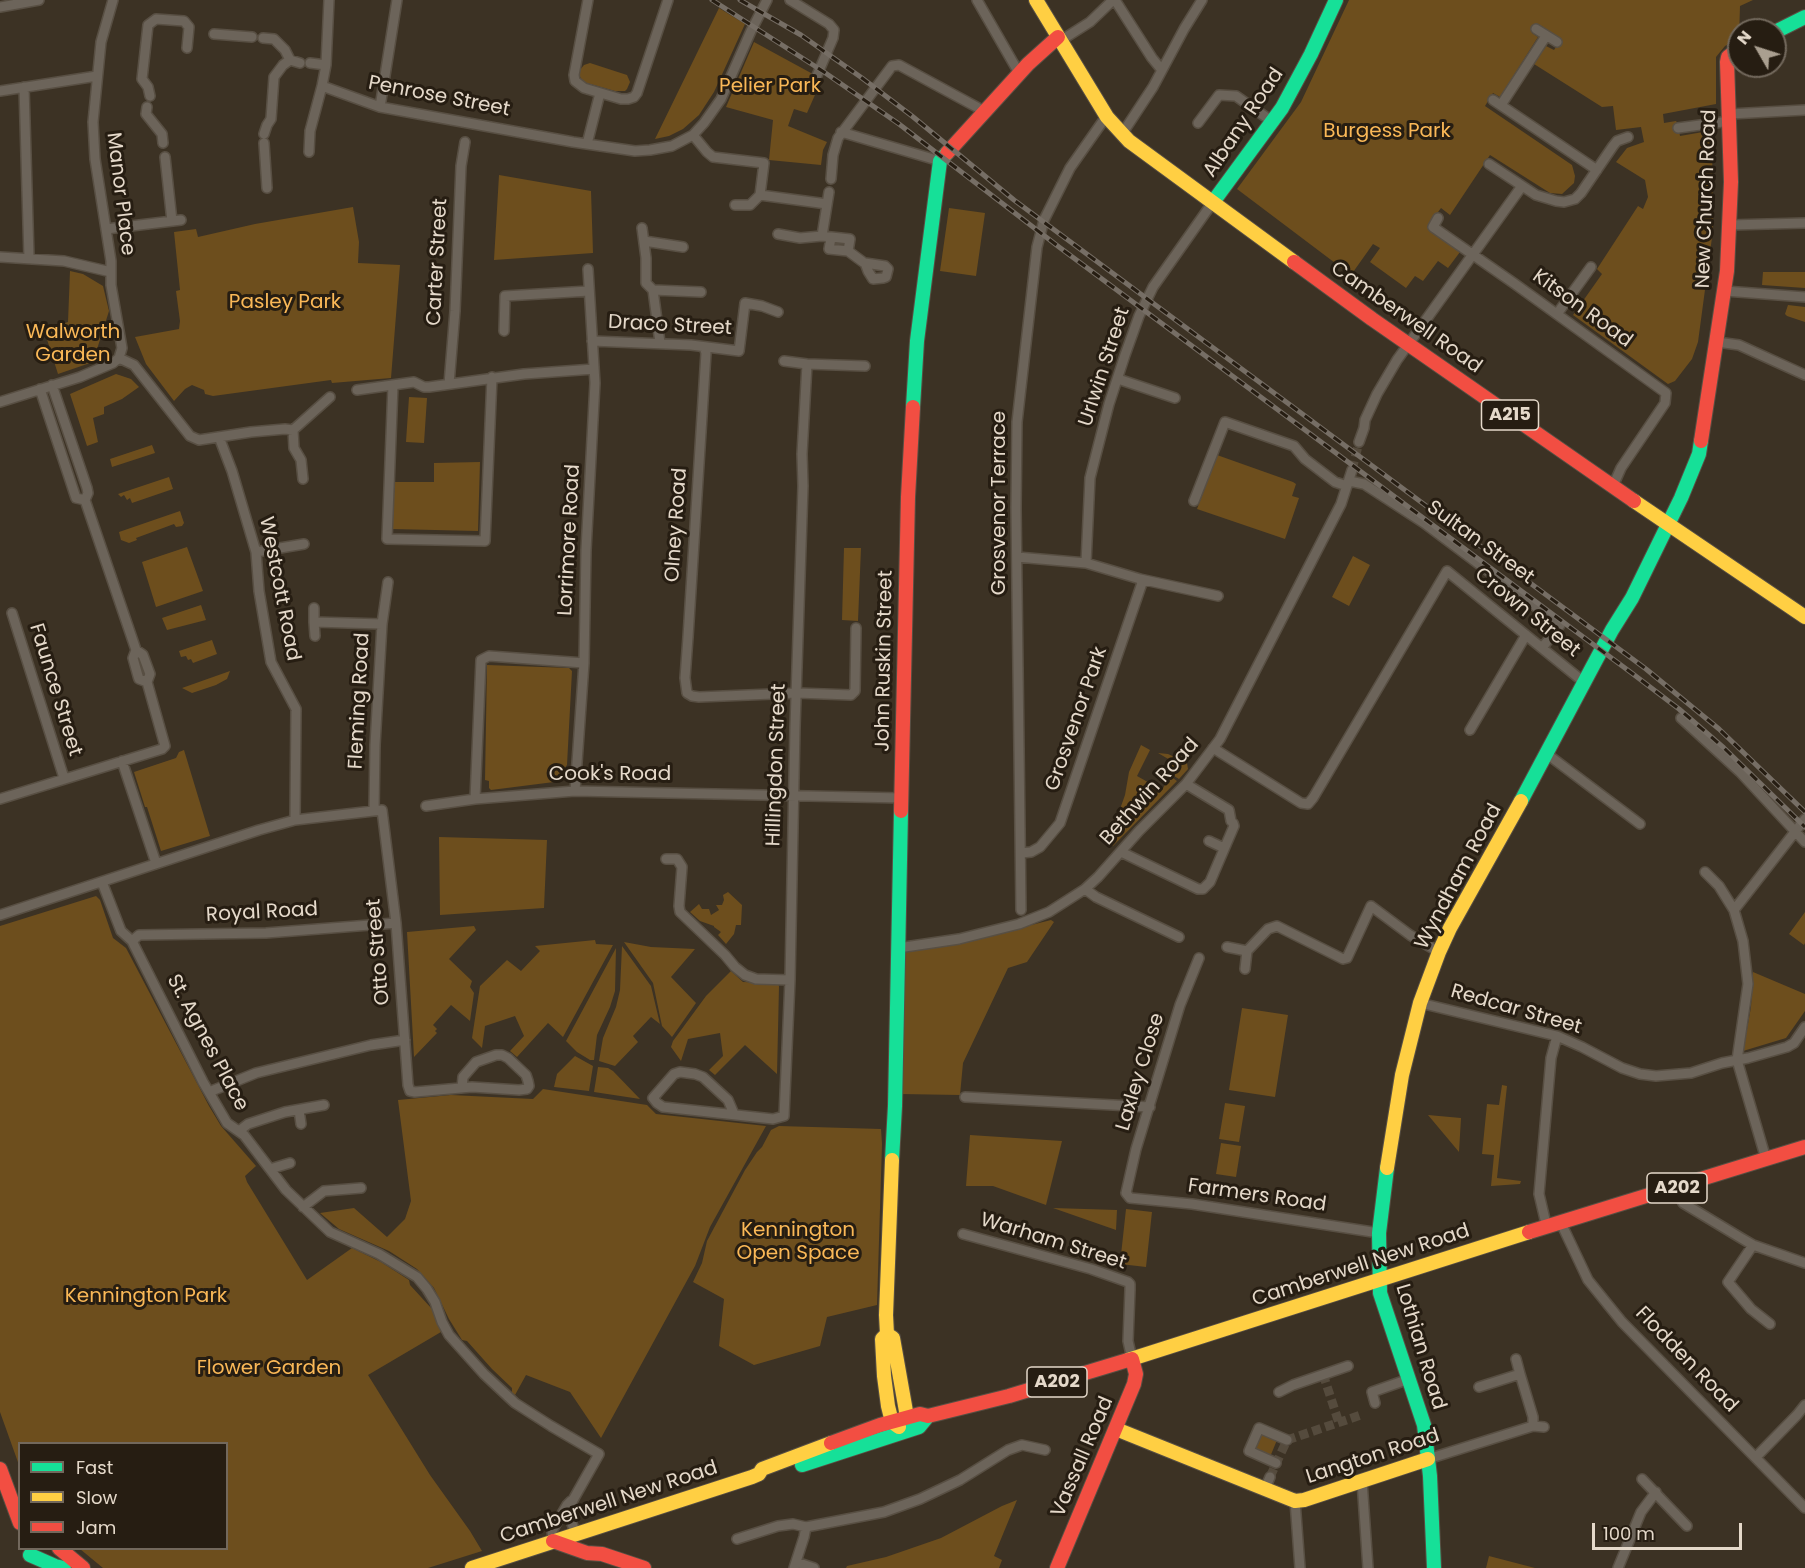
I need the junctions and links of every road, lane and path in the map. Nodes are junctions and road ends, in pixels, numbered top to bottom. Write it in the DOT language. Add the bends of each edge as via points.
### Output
graph roads {
  1 [pos="39,0"];
  2 [pos="113,0"];
  3 [pos="329,0"];
  4 [pos="397,0"];
  5 [pos="588,0"];
  6 [pos="668,0"];
  7 [pos="767,0"];
  8 [pos="790,0"];
  9 [pos="976,0"];
  10 [pos="1036,0"];
  11 [pos="1114,0"];
  12 [pos="1202,0"];
  13 [pos="1336,0"];
  14 [pos="0,7"];
  15 [pos="1805,16"];
  16 [pos="1787,26"];
  17 [pos="1536,29"];
  18 [pos="214,34"];
  19 [pos="1546,36"];
  20 [pos="252,37"];
  21 [pos="263,38"];
  22 [pos="1059,39"];
  23 [pos="1557,42"];
  24 [pos="187,48"];
  25 [pos="300,62"];
  26 [pos="326,65"];
  27 [pos="1161,69"];
  28 [pos="1019,73"];
  29 [pos="97,76"];
  30 [pos="1732,78"];
  31 [pos="815,80"];
  32 [pos="322,86"];
  33 [pos="24,87"];
  34 [pos="0,91"];
  35 [pos="600,93"];
  36 [pos="150,96"];
  37 [pos="147,107"];
  38 [pos="380,107"];
  39 [pos="1805,110"];
  40 [pos="984,111"];
  41 [pos="1107,117"];
  42 [pos="1730,117"];
  43 [pos="1273,122"];
  44 [pos="1198,123"];
  45 [pos="1678,128"];
  46 [pos="841,132"];
  47 [pos="1122,134"];
  48 [pos="693,135"];
  49 [pos="1628,136"];
  50 [pos="465,142"];
  51 [pos="163,143"];
  52 [pos="587,144"];
  53 [pos="309,152"];
  54 [pos="165,157"];
  55 [pos="940,161"];
  56 [pos="1488,164"];
  57 [pos="1597,170"];
  58 [pos="831,179"];
  59 [pos="1522,186"];
  60 [pos="267,188"];
  61 [pos="829,192"];
  62 [pos="760,195"];
  63 [pos="1213,202"];
  64 [pos="827,204"];
  65 [pos="735,205"];
  66 [pos="1438,218"];
  67 [pos="1805,224"];
  68 [pos="1730,225"];
  69 [pos="642,228"];
  70 [pos="106,229"];
  71 [pos="778,234"];
  72 [pos="827,237"];
  73 [pos="644,240"];
  74 [pos="683,248"];
  75 [pos="1473,254"];
  76 [pos="0,257"];
  77 [pos="29,258"];
  78 [pos="865,263"];
  79 [pos="1591,267"];
  80 [pos="588,269"];
  81 [pos="111,272"];
  82 [pos="653,290"];
  83 [pos="589,291"];
  84 [pos="1725,291"];
  85 [pos="701,292"];
  86 [pos="1805,297"];
  87 [pos="777,312"];
  88 [pos="1557,314"];
  89 [pos="504,331"];
  90 [pos="592,340"];
  91 [pos="1718,342"];
  92 [pos="660,343"];
  93 [pos="1408,344"];
  94 [pos="704,346"];
  95 [pos="119,358"];
  96 [pos="784,361"];
  97 [pos="807,364"];
  98 [pos="865,366"];
  99 [pos="594,369"];
  100 [pos="1805,375"];
  101 [pos="492,378"];
  102 [pos="1118,379"];
  103 [pos="449,384"];
  104 [pos="52,385"];
  105 [pos="393,385"];
  106 [pos="40,389"];
  107 [pos="357,390"];
  108 [pos="330,397"];
  109 [pos="1174,398"];
  110 [pos="0,402"];
  111 [pos="293,430"];
  112 [pos="219,437"];
  113 [pos="1359,442"];
  114 [pos="1352,470"];
  115 [pos="303,479"];
  116 [pos="1348,484"];
  117 [pos="1613,486"];
  118 [pos="85,500"];
  119 [pos="1194,501"];
  120 [pos="1668,523"];
  121 [pos="304,544"];
  122 [pos="256,552"];
  123 [pos="1017,557"];
  124 [pos="1086,563"];
  125 [pos="1140,579"];
  126 [pos="388,582"];
  127 [pos="1218,596"];
  128 [pos="314,608"];
  129 [pos="12,613"];
  130 [pos="1805,617"];
  131 [pos="314,622"];
  132 [pos="382,624"];
  133 [pos="856,628"];
  134 [pos="1526,635"];
  135 [pos="315,636"];
  136 [pos="1542,648"];
  137 [pos="584,663"];
  138 [pos="1585,683"];
  139 [pos="797,693"];
  140 [pos="1681,718"];
  141 [pos="1470,730"];
  142 [pos="1213,748"];
  143 [pos="1547,754"];
  144 [pos="122,761"];
  145 [pos="64,778"];
  146 [pos="1186,784"];
  147 [pos="575,791"];
  148 [pos="794,796"];
  149 [pos="902,798"];
  150 [pos="0,799"];
  151 [pos="475,799"];
  152 [pos="426,806"];
  153 [pos="378,811"];
  154 [pos="1805,819"];
  155 [pos="295,820"];
  156 [pos="1640,824"];
  157 [pos="1796,832"];
  158 [pos="1209,841"];
  159 [pos="1805,842"];
  160 [pos="1224,848"];
  161 [pos="1121,852"];
  162 [pos="1021,854"];
  163 [pos="666,859"];
  164 [pos="156,863"];
  165 [pos="1705,872"];
  166 [pos="102,882"];
  167 [pos="1085,889"];
  168 [pos="1021,910"];
  169 [pos="1734,910"];
  170 [pos="0,915"];
  171 [pos="396,923"];
  172 [pos="1179,937"];
  173 [pos="132,941"];
  174 [pos="1227,947"];
  175 [pos="898,948"];
  176 [pos="1247,951"];
  177 [pos="1439,952"];
  178 [pos="1199,958"];
  179 [pos="1245,969"];
  180 [pos="790,980"];
  181 [pos="1420,1003"];
  182 [pos="1805,1027"];
  183 [pos="1557,1036"];
  184 [pos="405,1040"];
  185 [pos="1737,1060"];
  186 [pos="462,1088"];
  187 [pos="208,1092"];
  188 [pos="965,1097"];
  189 [pos="324,1105"];
  190 [pos="1150,1107"];
  191 [pos="298,1110"];
  192 [pos="734,1114"];
  193 [pos="301,1124"];
  194 [pos="239,1131"];
  195 [pos="1805,1147"];
  196 [pos="1766,1159"];
  197 [pos="291,1163"];
  198 [pos="270,1169"];
  199 [pos="361,1188"];
  200 [pos="1675,1188"];
  201 [pos="1130,1198"];
  202 [pos="303,1207"];
  203 [pos="1561,1223"];
  204 [pos="1547,1228"];
  205 [pos="1379,1233"];
  206 [pos="963,1234"];
  207 [pos="1753,1245"];
  208 [pos="1805,1263"];
  209 [pos="1379,1280"];
  210 [pos="1770,1324"];
  211 [pos="887,1334"];
  212 [pos="1132,1359"];
  213 [pos="1516,1359"];
  214 [pos="1348,1366"];
  215 [pos="1520,1374"];
  216 [pos="1409,1379"];
  217 [pos="1479,1387"];
  218 [pos="1279,1392"];
  219 [pos="1375,1403"];
  220 [pos="1805,1405"];
  221 [pos="928,1416"];
  222 [pos="907,1417"];
  223 [pos="892,1422"];
  224 [pos="1533,1426"];
  225 [pos="1544,1427"];
  226 [pos="1116,1429"];
  227 [pos="905,1431"];
  228 [pos="1287,1440"];
  229 [pos="1045,1450"];
  230 [pos="1756,1457"];
  231 [pos="1428,1460"];
  232 [pos="1276,1463"];
  233 [pos="0,1469"];
  234 [pos="759,1474"];
  235 [pos="1642,1479"];
  236 [pos="1362,1481"];
  237 [pos="1656,1492"];
  238 [pos="573,1500"];
  239 [pos="1295,1501"];
  240 [pos="1805,1508"];
  241 [pos="18,1516"];
  242 [pos="1688,1526"];
  243 [pos="806,1527"];
  244 [pos="576,1534"];
  245 [pos="737,1539"];
  246 [pos="553,1541"];
  247 [pos="62,1550"];
  248 [pos="602,1554"];
  249 [pos="32,1561"];
  250 [pos="795,1565"];
  251 [pos="64,1568"];
  252 [pos="83,1568"];
  253 [pos="472,1568"];
  254 [pos="644,1568"];
  255 [pos="814,1568"];
  256 [pos="1057,1568"];
  257 [pos="1300,1568"];
  258 [pos="1368,1568"];
  259 [pos="1434,1568"];
  260 [pos="1618,1568"];
  1 -- 14 [label="street"];
  2 -- 29 [label="street, Manor Place" via="101,42"];
  3 -- 26 [label="street"];
  4 -- 38 [label="street"];
  5 -- 35 [label="street" via="574,79 580,86"];
  6 -- 35 [label="street" via="634,97 621,99"];
  7 -- 48 [label="street" via="721,99"];
  8 -- 31 [label="street" via="834,30"];
  9 -- 28 [label="street"];
  10 -- 22 [label="main road, Camberwell Road / A215"];
  11 -- 22 [label="street" via="1090,22"];
  11 -- 27 [label="street"];
  12 -- 27 [label="street"];
  13 -- 43 [label="main road, Albany Road"];
  15 -- 16 [label="main road"];
  17 -- 19 [label="street"];
  18 -- 20 [label="street"];
  19 -- 23 [label="street"];
  19 -- 57 [label="street" via="1497,103"];
  21 -- 25 [label="street" via="274,39"];
  22 -- 28 [label="main road"];
  22 -- 41 [label="main road, Camberwell Road / A215"];
  24 -- 36 [label="street" via="189,27 184,21 156,19 148,25 142,79"];
  25 -- 26 [label="street"];
  25 -- 60 [label="street" via="283,65 274,77 272,119 264,139"];
  26 -- 32 [label="street"];
  27 -- 47 [label="street"];
  28 -- 40 [label="main road"];
  29 -- 33 [label="street"];
  29 -- 70 [label="street, Manor Place" via="94,149"];
  30 -- 42 [label="main road, New Church Road"];
  32 -- 38 [label="street, Penrose Street"];
  32 -- 53 [label="street" via="310,131"];
  33 -- 34 [label="street"];
  33 -- 77 [label="street"];
  35 -- 52 [label="street"];
  37 -- 51 [label="street" via="146,114 162,134"];
  38 -- 52 [label="street, Penrose Street"];
  39 -- 42 [label="street"];
  40 -- 46 [label="street" via="896,65 888,70"];
  40 -- 55 [label="main road"];
  41 -- 47 [label="main road, Camberwell Road / A215"];
  41 -- 123 [label="street, Grosvenor Terrace" via="1064,178 1044,220 1037,247 1017,422"];
  42 -- 45 [label="street"];
  42 -- 68 [label="main road, New Church Road"];
  43 -- 44 [label="street" via="1236,96 1220,95"];
  43 -- 63 [label="main road, Albany Road"];
  46 -- 55 [label="street"];
  46 -- 58 [label="street" via="834,146"];
  47 -- 63 [label="main road, Camberwell Road / A215"];
  48 -- 52 [label="street, Penrose Street" via="672,146 650,150"];
  48 -- 62 [label="street" via="713,157 764,163"];
  49 -- 57 [label="street" via="1617,141"];
  50 -- 103 [label="street, Carter Street"];
  54 -- 70 [label="street" via="177,220"];
  55 -- 149 [label="main road, John Ruskin Street" via="917,341 908,497"];
  56 -- 59 [label="street"];
  57 -- 59 [label="street" via="1575,199 1564,202 1544,198"];
  59 -- 75 [label="street"];
  61 -- 64 [label="street"];
  62 -- 64 [label="street"];
  62 -- 65 [label="street" via="750,205"];
  63 -- 93 [label="main road, Camberwell Road / A215"];
  63 -- 102 [label="street, Urlwin Street" via="1145,301"];
  64 -- 72 [label="street"];
  66 -- 75 [label="street, Kitson Road" via="1433,227"];
  67 -- 68 [label="street"];
  68 -- 84 [label="main road, New Church Road"];
  69 -- 73 [label="street"];
  70 -- 81 [label="street, Manor Place"];
  71 -- 72 [label="street"];
  72 -- 78 [label="street" via="850,239 848,251"];
  73 -- 74 [label="street"];
  73 -- 82 [label="street" via="646,283"];
  75 -- 88 [label="street, Kitson Road"];
  75 -- 93 [label="street"];
  76 -- 77 [label="street"];
  77 -- 81 [label="street"];
  79 -- 88 [label="street"];
  80 -- 83 [label="street, Lorrimore Road"];
  81 -- 95 [label="street, Manor Place" via="122,348"];
  82 -- 85 [label="street"];
  82 -- 92 [label="street"];
  83 -- 89 [label="street" via="505,296"];
  83 -- 90 [label="street, Lorrimore Road"];
  84 -- 86 [label="street"];
  84 -- 91 [label="main road, New Church Road"];
  87 -- 94 [label="street, Draco Street" via="746,303 739,351"];
  88 -- 117 [label="street, Kitson Road" via="1667,396"];
  90 -- 92 [label="street, Draco Street"];
  90 -- 99 [label="street, Lorrimore Road"];
  91 -- 100 [label="street" via="1739,345"];
  91 -- 120 [label="main road, New Church Road" via="1699,454"];
  92 -- 94 [label="street, Draco Street"];
  93 -- 113 [label="street" via="1377,394"];
  93 -- 117 [label="main road, Camberwell Road / A215"];
  94 -- 139 [label="street, Olney Road" via="687,693 699,697"];
  95 -- 104 [label="street" via="108,366"];
  95 -- 112 [label="street" via="134,365 190,436 199,440"];
  96 -- 97 [label="street"];
  97 -- 98 [label="street"];
  97 -- 139 [label="street, Hillingdon Street"];
  99 -- 101 [label="street"];
  99 -- 137 [label="street, Lorrimore Road"];
  101 -- 103 [label="street"];
  101 -- 105 [label="street" via="485,541 387,539"];
  102 -- 109 [label="street"];
  102 -- 124 [label="street, Urlwin Street" via="1090,478"];
  103 -- 105 [label="street"];
  104 -- 106 [label="street"];
  104 -- 118 [label="street" via="87,488"];
  105 -- 107 [label="street"];
  106 -- 110 [label="street"];
  106 -- 118 [label="street" via="76,498"];
  108 -- 111 [label="street"];
  111 -- 112 [label="street"];
  111 -- 115 [label="street"];
  112 -- 122 [label="street, Westcott Road"];
  114 -- 116 [label="street, Bethwin Road"];
  116 -- 119 [label="street" via="1335,482 1294,446 1225,422"];
  116 -- 136 [label="street, Sultan Street" via="1364,484 1424,523 1560,625"];
  116 -- 142 [label="street, Bethwin Road"];
  117 -- 120 [label="main road, Camberwell Road / A215"];
  118 -- 144 [label="street" via="136,650 133,658 139,679 147,682 165,746"];
  120 -- 130 [label="main road, Camberwell Road / A215"];
  120 -- 138 [label="main road, Wyndham Road"];
  121 -- 122 [label="street"];
  122 -- 155 [label="street, Westcott Road" via="271,662 296,709"];
  123 -- 124 [label="street"];
  123 -- 162 [label="street, Grosvenor Terrace"];
  124 -- 125 [label="street"];
  125 -- 127 [label="street"];
  125 -- 162 [label="street, Grosvenor Park" via="1142,584 1060,823 1040,847"];
  126 -- 132 [label="street"];
  128 -- 131 [label="street"];
  129 -- 145 [label="street, Faunce Street"];
  131 -- 132 [label="street, Fleming Road"];
  131 -- 135 [label="street"];
  132 -- 153 [label="street, Fleming Road" via="375,745"];
  133 -- 139 [label="street" via="855,691 851,695"];
  134 -- 136 [label="street, Crown Street"];
  134 -- 141 [label="street"];
  134 -- 142 [label="street, Crown Street" via="1447,571 1308,804"];
  136 -- 138 [label="street, Crown Street"];
  137 -- 147 [label="street, Lorrimore Road"];
  137 -- 151 [label="street" via="489,656 482,660"];
  138 -- 143 [label="main road, Wyndham Road"];
  139 -- 148 [label="street, Hillingdon Street"];
  140 -- 157 [label="street" via="1740,772"];
  142 -- 146 [label="street, Bethwin Road"];
  143 -- 156 [label="street"];
  143 -- 177 [label="main road, Wyndham Road"];
  144 -- 145 [label="street"];
  144 -- 164 [label="street"];
  145 -- 150 [label="street"];
  146 -- 160 [label="street" via="1229,810 1234,826"];
  146 -- 161 [label="street, Bethwin Road"];
  147 -- 148 [label="street, Cook's Road"];
  147 -- 151 [label="street, Cook's Road"];
  148 -- 149 [label="street, Cook's Road"];
  148 -- 180 [label="street, Hillingdon Street"];
  149 -- 175 [label="main road, John Ruskin Street"];
  151 -- 152 [label="street, Cook's Road"];
  153 -- 155 [label="street"];
  153 -- 171 [label="street, Otto Street"];
  154 -- 157 [label="street"];
  155 -- 164 [label="street"];
  157 -- 159 [label="street"];
  157 -- 169 [label="street"];
  158 -- 160 [label="street"];
  160 -- 161 [label="street" via="1210,882 1200,890"];
  161 -- 167 [label="street, Bethwin Road"];
  162 -- 168 [label="street, Grosvenor Terrace"];
  163 -- 180 [label="street" via="677,859 682,867 680,912 735,967 756,979"];
  164 -- 166 [label="street"];
  165 -- 169 [label="street"];
  166 -- 170 [label="street"];
  166 -- 173 [label="street, St. Agnes Place" via="121,931"];
  167 -- 172 [label="street"];
  167 -- 175 [label="street, Bethwin Road" via="1049,912 1019,924 959,939"];
  169 -- 185 [label="street" via="1743,941 1748,984"];
  171 -- 173 [label="street, Royal Road" via="266,933 139,935"];
  171 -- 184 [label="street, Otto Street"];
  173 -- 187 [label="street, St. Agnes Place"];
  174 -- 176 [label="street"];
  175 -- 211 [label="main road, John Ruskin Street"];
  176 -- 177 [label="street" via="1268,929 1277,926 1347,958 1371,906"];
  176 -- 179 [label="street"];
  177 -- 181 [label="main road, Wyndham Road"];
  178 -- 190 [label="street, Laxley Close" via="1180,1005"];
  180 -- 192 [label="street, Hillingdon Street" via="784,1116 773,1119"];
  181 -- 183 [label="street, Redcar Street"];
  181 -- 205 [label="main road, Wyndham Road" via="1400,1084"];
  182 -- 185 [label="street, Redcar Street" via="1787,1047"];
  183 -- 185 [label="street, Redcar Street" via="1622,1068 1648,1076 1681,1075"];
  183 -- 204 [label="street" via="1551,1058 1539,1194"];
  184 -- 186 [label="street, Otto Street" via="410,1091"];
  184 -- 187 [label="street" via="256,1073"];
  185 -- 196 [label="street"];
  186 -- 186 [label="street" via="519,1090 529,1086 526,1075 502,1055 476,1062 463,1077"];
  187 -- 194 [label="street, St. Agnes Place" via="227,1123"];
  188 -- 190 [label="street"];
  189 -- 191 [label="street"];
  190 -- 201 [label="street, Laxley Close" via="1126,1193"];
  191 -- 193 [label="street"];
  191 -- 194 [label="street" via="248,1124"];
  192 -- 192 [label="street, Hillingdon Street" via="728,1100 695,1074 674,1074 653,1098 663,1107"];
  194 -- 198 [label="street, St. Agnes Place"];
  195 -- 196 [label="main road, Camberwell New Road / A202"];
  196 -- 200 [label="main road, Camberwell New Road / A202"];
  197 -- 198 [label="street"];
  198 -- 202 [label="street, St. Agnes Place"];
  199 -- 202 [label="street" via="324,1191"];
  200 -- 203 [label="main road, Camberwell New Road / A202"];
  200 -- 207 [label="street" via="1683,1203"];
  201 -- 205 [label="street, Farmers Road"];
  202 -- 238 [label="street, St. Agnes Place" via="330,1232 417,1277 435,1302 449,1335 484,1374 515,1403 599,1454"];
  203 -- 204 [label="main road, Camberwell New Road / A202"];
  203 -- 230 [label="street, Flodden Road" via="1588,1280 1622,1322"];
  204 -- 209 [label="main road, Camberwell New Road / A202"];
  205 -- 209 [label="main road, Wyndham Road"];
  206 -- 212 [label="street, Warham Street" via="1128,1282 1128,1341"];
  207 -- 208 [label="street"];
  207 -- 210 [label="street" via="1728,1282"];
  209 -- 212 [label="main road, Camberwell New Road / A202"];
  209 -- 216 [label="main road, Lothian Road"];
  211 -- 222 [label="main road, John Ruskin Street" via="893,1338"];
  211 -- 223 [label="main road, John Ruskin Street" via="882,1340 882,1356"];
  212 -- 221 [label="main road, Camberwell New Road / A202"];
  212 -- 226 [label="main road, Vassall Road" via="1134,1384"];
  213 -- 215 [label="street"];
  214 -- 218 [label="street"];
  215 -- 217 [label="street"];
  215 -- 224 [label="street"];
  216 -- 219 [label="street" via="1372,1392"];
  216 -- 231 [label="main road, Lothian Road" via="1424,1425"];
  220 -- 230 [label="street"];
  221 -- 222 [label="main road, Camberwell New Road / A202" via="920,1413"];
  221 -- 227 [label="main road, Camberwell New Road / A202" via="919,1426"];
  222 -- 223 [label="main road, Camberwell New Road / A202"];
  223 -- 227 [label="main road"];
  223 -- 234 [label="main road, Camberwell New Road / A202" via="762,1469"];
  224 -- 225 [label="street, Langton Road"];
  224 -- 231 [label="street, Langton Road"];
  226 -- 239 [label="main road, Langton Road" via="1268,1483"];
  226 -- 256 [label="main road, Vassall Road"];
  227 -- 234 [label="main road, Camberwell New Road / A202" via="795,1467"];
  228 -- 232 [label="street" via="1259,1428 1249,1451"];
  229 -- 243 [label="street" via="1022,1445 920,1499 884,1512"];
  230 -- 240 [label="street, Flodden Road"];
  231 -- 236 [label="main road, Langton Road"];
  231 -- 259 [label="main road, Lothian Road"];
  233 -- 241 [label="main road"];
  234 -- 244 [label="main road, Camberwell New Road / A202"];
  235 -- 237 [label="street"];
  236 -- 239 [label="main road, Langton Road"];
  236 -- 258 [label="street"];
  237 -- 242 [label="street"];
  237 -- 260 [label="street" via="1641,1512"];
  238 -- 244 [label="street" via="569,1516"];
  238 -- 246 [label="street" via="552,1531"];
  239 -- 257 [label="street"];
  243 -- 245 [label="street" via="778,1526"];
  243 -- 250 [label="street"];
  244 -- 246 [label="main road, Camberwell New Road / A202"];
  244 -- 248 [label="main road"];
  246 -- 248 [label="main road" via="590,1554"];
  246 -- 253 [label="main road, Camberwell New Road / A202"];
  247 -- 252 [label="main road"];
  248 -- 254 [label="main road"];
  249 -- 251 [label="main road"];
  250 -- 255 [label="street"];
}
